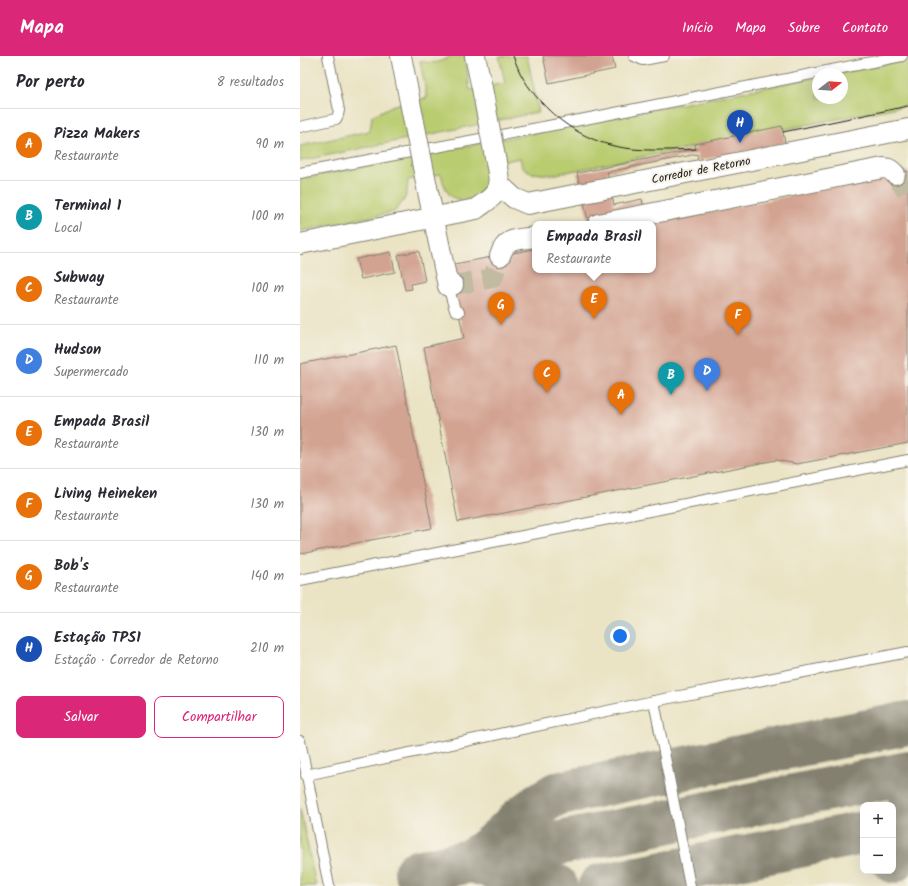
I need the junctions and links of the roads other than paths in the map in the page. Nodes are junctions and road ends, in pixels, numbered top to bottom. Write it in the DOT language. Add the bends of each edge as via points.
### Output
graph roads {
  1 [pos="328,56"];
  2 [pos="401,56"];
  3 [pos="475,56"];
  4 [pos="634,56"];
  5 [pos="664,56"];
  6 [pos="902,56"];
  7 [pos="300,126"];
  8 [pos="908,129"];
  9 [pos="300,173"];
  10 [pos="895,174"];
  11 [pos="499,179"];
  12 [pos="433,217"];
  13 [pos="613,221"];
  14 [pos="532,237"];
  15 [pos="300,244"];
  16 [pos="500,256"];
  17 [pos="450,286"];
  18 [pos="458,312"];
  19 [pos="908,460"];
  20 [pos="300,580"];
  21 [pos="908,652"];
  22 [pos="654,701"];
  23 [pos="300,741"];
  24 [pos="306,775"];
  25 [pos="329,886"];
  26 [pos="690,886"];
  1 -- 7 [label="lane" via="339,110 337,118"];
  2 -- 12 [label="street, bridge"];
  3 -- 11 [label="street, bridge"];
  4 -- 5 [label="lane" via="643,60"];
  6 -- 9 [label="lane"];
  8 -- 11 [label="street, Corredor de Retorno" via="528,204 514,198"];
  10 -- 13 [label="street" via="888,168 883,168"];
  11 -- 12 [label="street" via="493,197 476,209"];
  12 -- 15 [label="street"];
  12 -- 17 [label="street"];
  14 -- 16 [label="street" via="510,241"];
  17 -- 18 [label="lane" via="453,306"];
  19 -- 20 [label="lane"];
  21 -- 22 [label="lane"];
  22 -- 24 [label="lane"];
  22 -- 26 [label="lane"];
  23 -- 24 [label="lane"];
  24 -- 25 [label="lane"];
}
